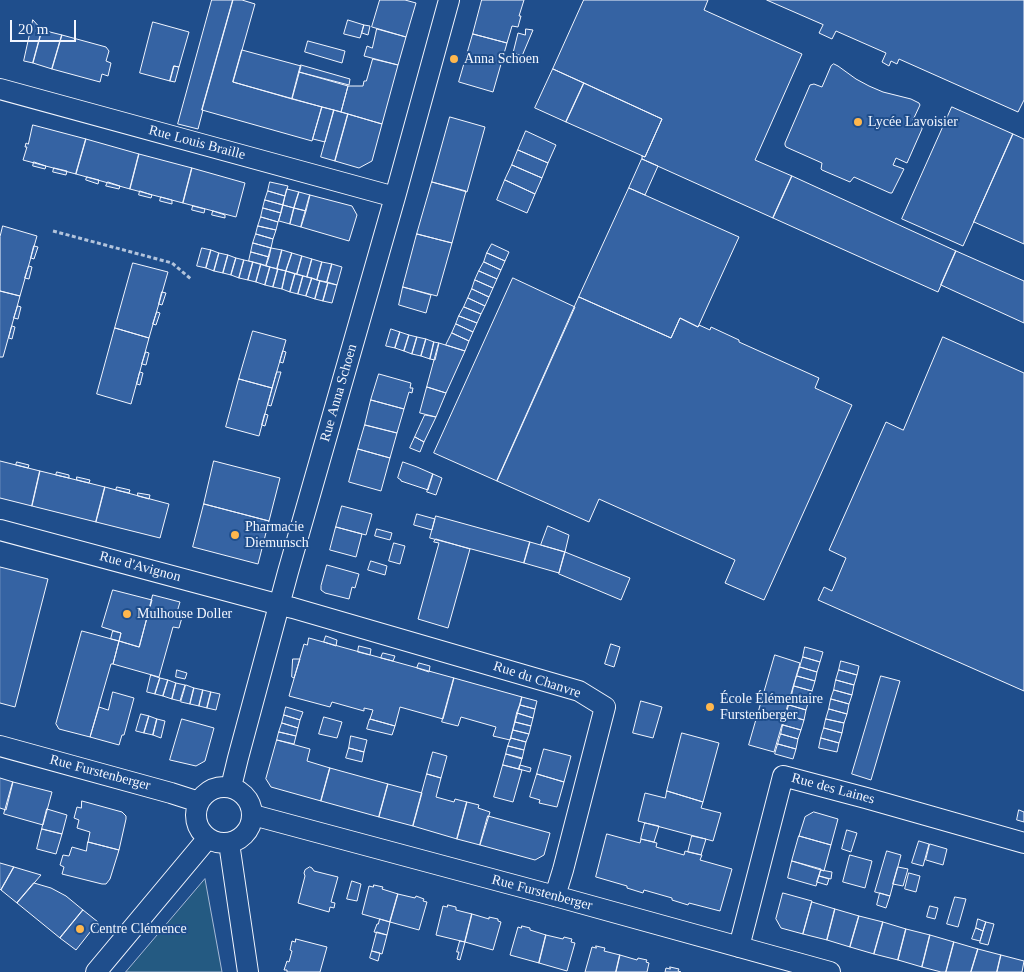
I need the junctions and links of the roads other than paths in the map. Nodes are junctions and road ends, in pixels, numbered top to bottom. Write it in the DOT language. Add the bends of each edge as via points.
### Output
graph roads {
  1 [pos="449,0"];
  2 [pos="0,89"];
  3 [pos="395,197"];
  4 [pos="0,530"];
  5 [pos="280,605"];
  6 [pos="0,746"];
  7 [pos="231,787"];
  8 [pos="198,802"];
  9 [pos="253,815"];
  10 [pos="208,838"];
  11 [pos="229,843"];
  12 [pos="1024,843"];
  13 [pos="555,896"];
  14 [pos="739,947"];
  15 [pos="96,972"];
  16 [pos="248,972"];
  17 [pos="830,972"];
  1 -- 3 [label="street, Rue Anna Schoen"];
  2 -- 3 [label="street, Rue Louis Braille"];
  3 -- 5 [label="street, Rue Anna Schoen"];
  4 -- 5 [label="street, Rue d'Avignon"];
  5 -- 7 [label="street, Rue Anna Schoen"];
  5 -- 13 [label="street, Rue du Chanvre" via="579,691 605,707"];
  6 -- 8 [label="street, Rue Furstenberger"];
  7 -- 8 [label="street" via="212,788"];
  7 -- 9 [label="street" via="247,797"];
  8 -- 10 [label="street" via="198,826"];
  9 -- 11 [label="street" via="252,823 243,836"];
  9 -- 13 [label="street, Rue Furstenberger"];
  10 -- 11 [label="street"];
  10 -- 15 [label="street"];
  11 -- 16 [label="street"];
  12 -- 14 [label="street, Rue des Laines" via="783,776"];
  13 -- 14 [label="street, Rue Furstenberger"];
  14 -- 17 [label="street, Rue Furstenberger"];
}
